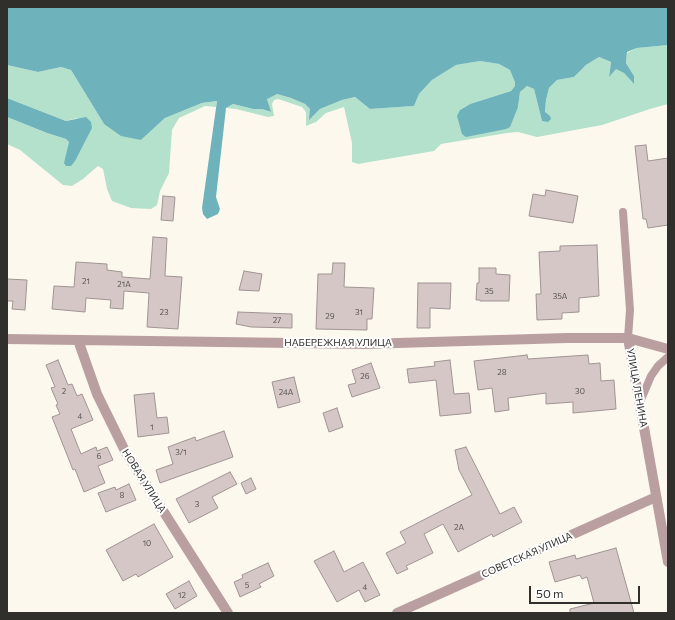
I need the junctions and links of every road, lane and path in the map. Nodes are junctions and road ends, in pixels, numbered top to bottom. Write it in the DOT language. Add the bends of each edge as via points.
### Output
graph roads {
  1 [pos="623,212"];
  2 [pos="628,338"];
  3 [pos="7,339"];
  4 [pos="78,340"];
  5 [pos="668,349"];
  6 [pos="668,357"];
  7 [pos="640,402"];
  8 [pos="656,497"];
  9 [pos="668,562"];
  10 [pos="228,613"];
  11 [pos="397,613"];
  1 -- 2 [label="lane, УЛИЦА ЛЕНИНА" via="630,310"];
  2 -- 4 [label="street, НАБЕРЕЖНАЯ УЛИЦА" via="364,344"];
  2 -- 5 [label="street, НАБЕРЕЖНАЯ УЛИЦА"];
  2 -- 7 [label="street, УЛИЦА ЛЕНИНА"];
  3 -- 4 [label="street, НАБЕРЕЖНАЯ УЛИЦА"];
  4 -- 10 [label="street, НОВАЯ УЛИЦА" via="97,394 125,451"];
  6 -- 7 [label="lane" via="651,376"];
  7 -- 8 [label="street, УЛИЦА ЛЕНИНА"];
  8 -- 9 [label="street, УЛИЦА ЛЕНИНА"];
  8 -- 11 [label="street, СОВЕТСКАЯ УЛИЦА"];
}
